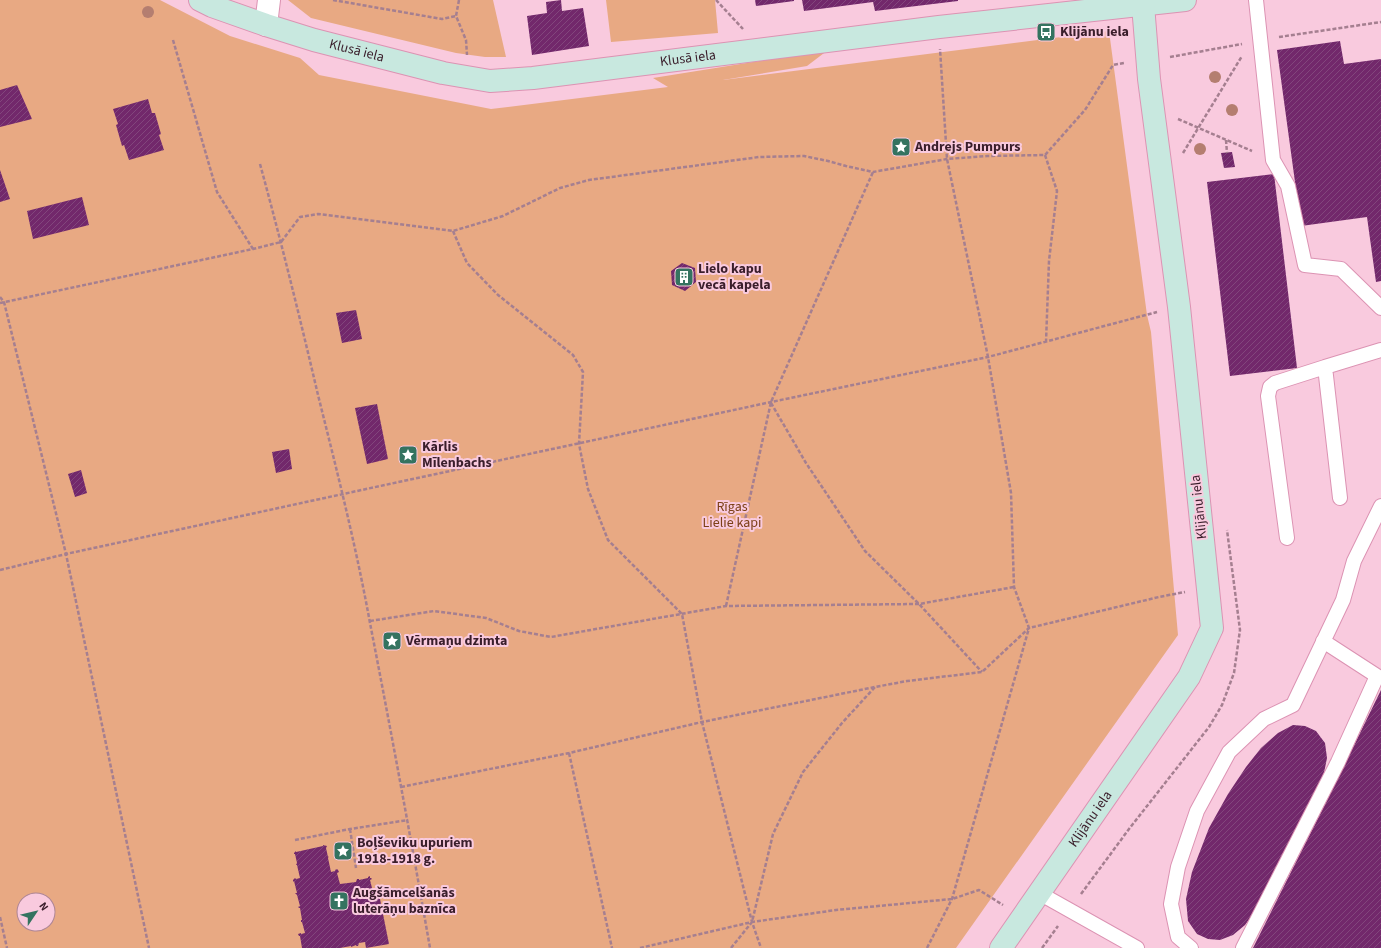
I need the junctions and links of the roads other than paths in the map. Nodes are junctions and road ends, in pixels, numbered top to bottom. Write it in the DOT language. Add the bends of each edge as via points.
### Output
graph roads {
  1 [pos="200,0"];
  2 [pos="269,0"];
  3 [pos="1185,0"];
  4 [pos="1256,0"];
  5 [pos="1143,5"];
  6 [pos="266,25"];
  7 [pos="1381,308"];
  8 [pos="1381,350"];
  9 [pos="1325,367"];
  10 [pos="1340,498"];
  11 [pos="1381,506"];
  12 [pos="1287,538"];
  13 [pos="1323,641"];
  14 [pos="1039,893"];
  15 [pos="1001,948"];
  16 [pos="1137,948"];
  17 [pos="1190,948"];
  18 [pos="1243,948"];
  1 -- 6 [label="street, Klusā iela"];
  2 -- 6 [label="street"];
  3 -- 5 [label="street, Klusā iela"];
  4 -- 7 [label="lane" via="1273,160 1288,186 1305,265 1341,269"];
  5 -- 6 [label="street, Klusā iela" via="1098,8 534,78 490,81 387,60"];
  5 -- 14 [label="street, Klijānu iela" via="1147,60 1179,307 1212,628 1189,677"];
  8 -- 9 [label="lane"];
  9 -- 10 [label="lane"];
  9 -- 12 [label="lane" via="1275,383 1270,387 1268,396"];
  11 -- 13 [label="lane" via="1354,561 1343,600"];
  13 -- 17 [label="lane" via="1293,706 1264,719 1229,752 1197,810 1178,867 1171,904 1178,937"];
  13 -- 18 [label="lane" via="1377,676 1338,762"];
  14 -- 15 [label="street, Klijānu iela"];
  14 -- 16 [label="lane"];
}
